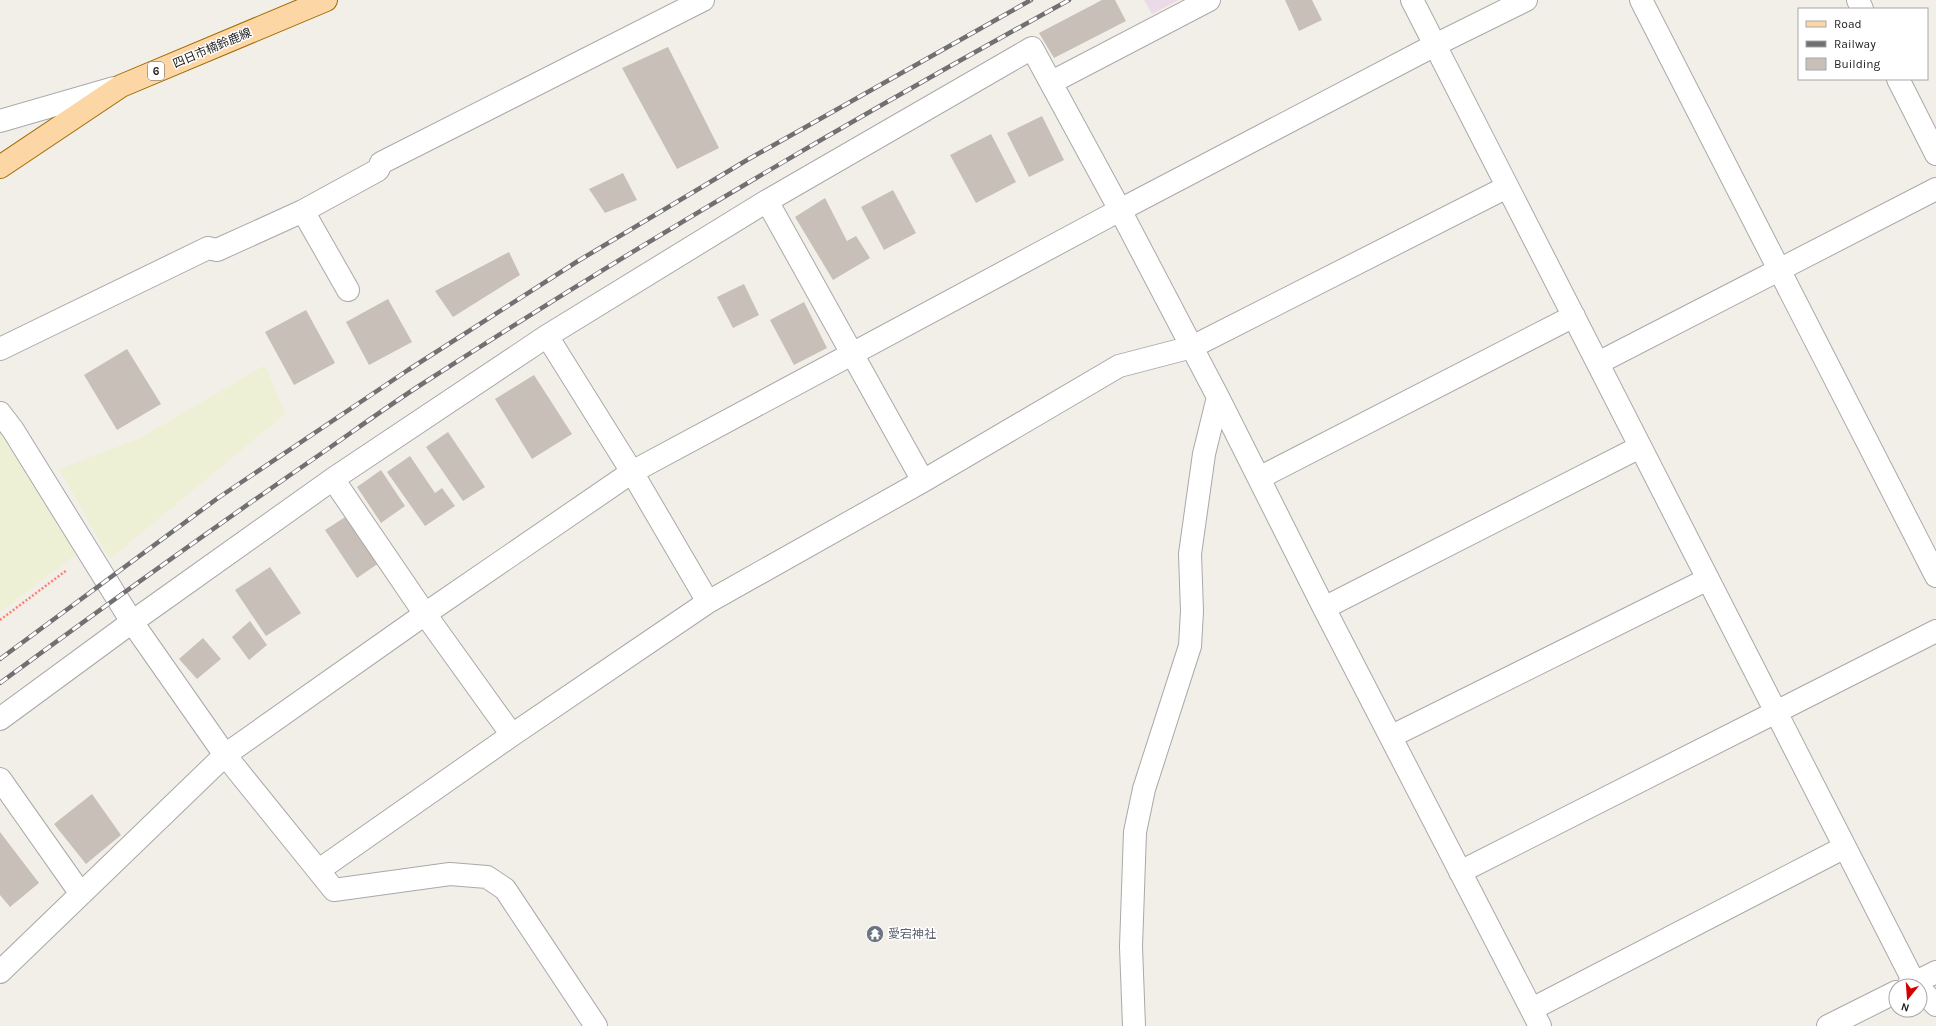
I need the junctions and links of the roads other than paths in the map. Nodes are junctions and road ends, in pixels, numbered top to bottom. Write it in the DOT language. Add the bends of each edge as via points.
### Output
graph roads {
  1 [pos="326,0"];
  2 [pos="703,0"];
  3 [pos="1209,0"];
  4 [pos="1412,0"];
  5 [pos="1526,0"];
  6 [pos="1641,0"];
  7 [pos="1435,45"];
  8 [pos="1899,80"];
  9 [pos="1052,82"];
  10 [pos="121,86"];
  11 [pos="0,121"];
  12 [pos="1936,154"];
  13 [pos="0,167"];
  14 [pos="1507,187"];
  15 [pos="1936,189"];
  16 [pos="767,201"];
  17 [pos="1120,210"];
  18 [pos="303,211"];
  19 [pos="1779,269"];
  20 [pos="348,290"];
  21 [pos="1574,316"];
  22 [pos="547,336"];
  23 [pos="1192,347"];
  24 [pos="0,349"];
  25 [pos="851,353"];
  26 [pos="1598,363"];
  27 [pos="1218,397"];
  28 [pos="0,413"];
  29 [pos="1640,447"];
  30 [pos="632,472"];
  31 [pos="1258,478"];
  32 [pos="333,479"];
  33 [pos="923,481"];
  34 [pos="1936,576"];
  35 [pos="1708,579"];
  36 [pos="708,602"];
  37 [pos="1324,608"];
  38 [pos="425,614"];
  39 [pos="132,622"];
  40 [pos="1936,631"];
  41 [pos="1777,711"];
  42 [pos="0,719"];
  43 [pos="512,735"];
  44 [pos="1392,736"];
  45 [pos="225,755"];
  46 [pos="0,779"];
  47 [pos="1845,847"];
  48 [pos="318,870"];
  49 [pos="1460,872"];
  50 [pos="81,894"];
  51 [pos="0,972"];
  52 [pos="1936,972"];
  53 [pos="1907,978"];
  54 [pos="1926,978"];
  55 [pos="1888,998"];
  56 [pos="1536,1017"];
  57 [pos="596,1026"];
  58 [pos="1134,1026"];
  59 [pos="1828,1026"];
  1 -- 10 [label="main road, 四日市楠鈴鹿線 / 6"];
  2 -- 18 [label="street" via="381,163 378,170"];
  3 -- 9 [label="street"];
  4 -- 7 [label="street"];
  5 -- 7 [label="street"];
  6 -- 19 [label="street"];
  7 -- 14 [label="street"];
  7 -- 17 [label="street"];
  8 -- 12 [label="street"];
  9 -- 16 [label="street" via="1032,48"];
  9 -- 17 [label="street"];
  10 -- 11 [label="street"];
  10 -- 13 [label="main road, 四日市楠鈴鹿線 / 6"];
  14 -- 21 [label="street"];
  14 -- 23 [label="street"];
  15 -- 19 [label="street"];
  16 -- 22 [label="street"];
  16 -- 25 [label="street"];
  17 -- 23 [label="street"];
  17 -- 25 [label="street"];
  18 -- 20 [label="street"];
  18 -- 24 [label="street" via="217,250 208,248"];
  19 -- 26 [label="street"];
  19 -- 34 [label="street"];
  21 -- 26 [label="street"];
  21 -- 31 [label="street"];
  22 -- 30 [label="street"];
  22 -- 32 [label="street"];
  23 -- 27 [label="street"];
  23 -- 33 [label="street" via="1119,366"];
  25 -- 30 [label="street"];
  25 -- 33 [label="street"];
  26 -- 29 [label="street"];
  27 -- 31 [label="street"];
  27 -- 58 [label="street" via="1204,454 1190,554 1190,646 1144,789 1135,832 1131,947"];
  28 -- 39 [label="street"];
  29 -- 35 [label="street"];
  29 -- 37 [label="street"];
  30 -- 36 [label="street"];
  30 -- 38 [label="street"];
  31 -- 37 [label="street"];
  32 -- 38 [label="street"];
  32 -- 39 [label="street"];
  33 -- 36 [label="street"];
  35 -- 41 [label="street"];
  35 -- 44 [label="street"];
  36 -- 43 [label="street"];
  37 -- 44 [label="street"];
  38 -- 43 [label="street"];
  38 -- 45 [label="street"];
  39 -- 42 [label="street"];
  39 -- 45 [label="street"];
  40 -- 41 [label="street"];
  41 -- 47 [label="street"];
  41 -- 49 [label="street"];
  43 -- 48 [label="street"];
  44 -- 49 [label="street"];
  45 -- 48 [label="street"];
  45 -- 50 [label="street"];
  46 -- 50 [label="street"];
  47 -- 53 [label="street"];
  47 -- 56 [label="street"];
  48 -- 57 [label="street" via="334,890 450,874 487,877 505,889"];
  49 -- 56 [label="street"];
  50 -- 51 [label="street"];
  52 -- 54 [label="street"];
  55 -- 59 [label="street"];
}
